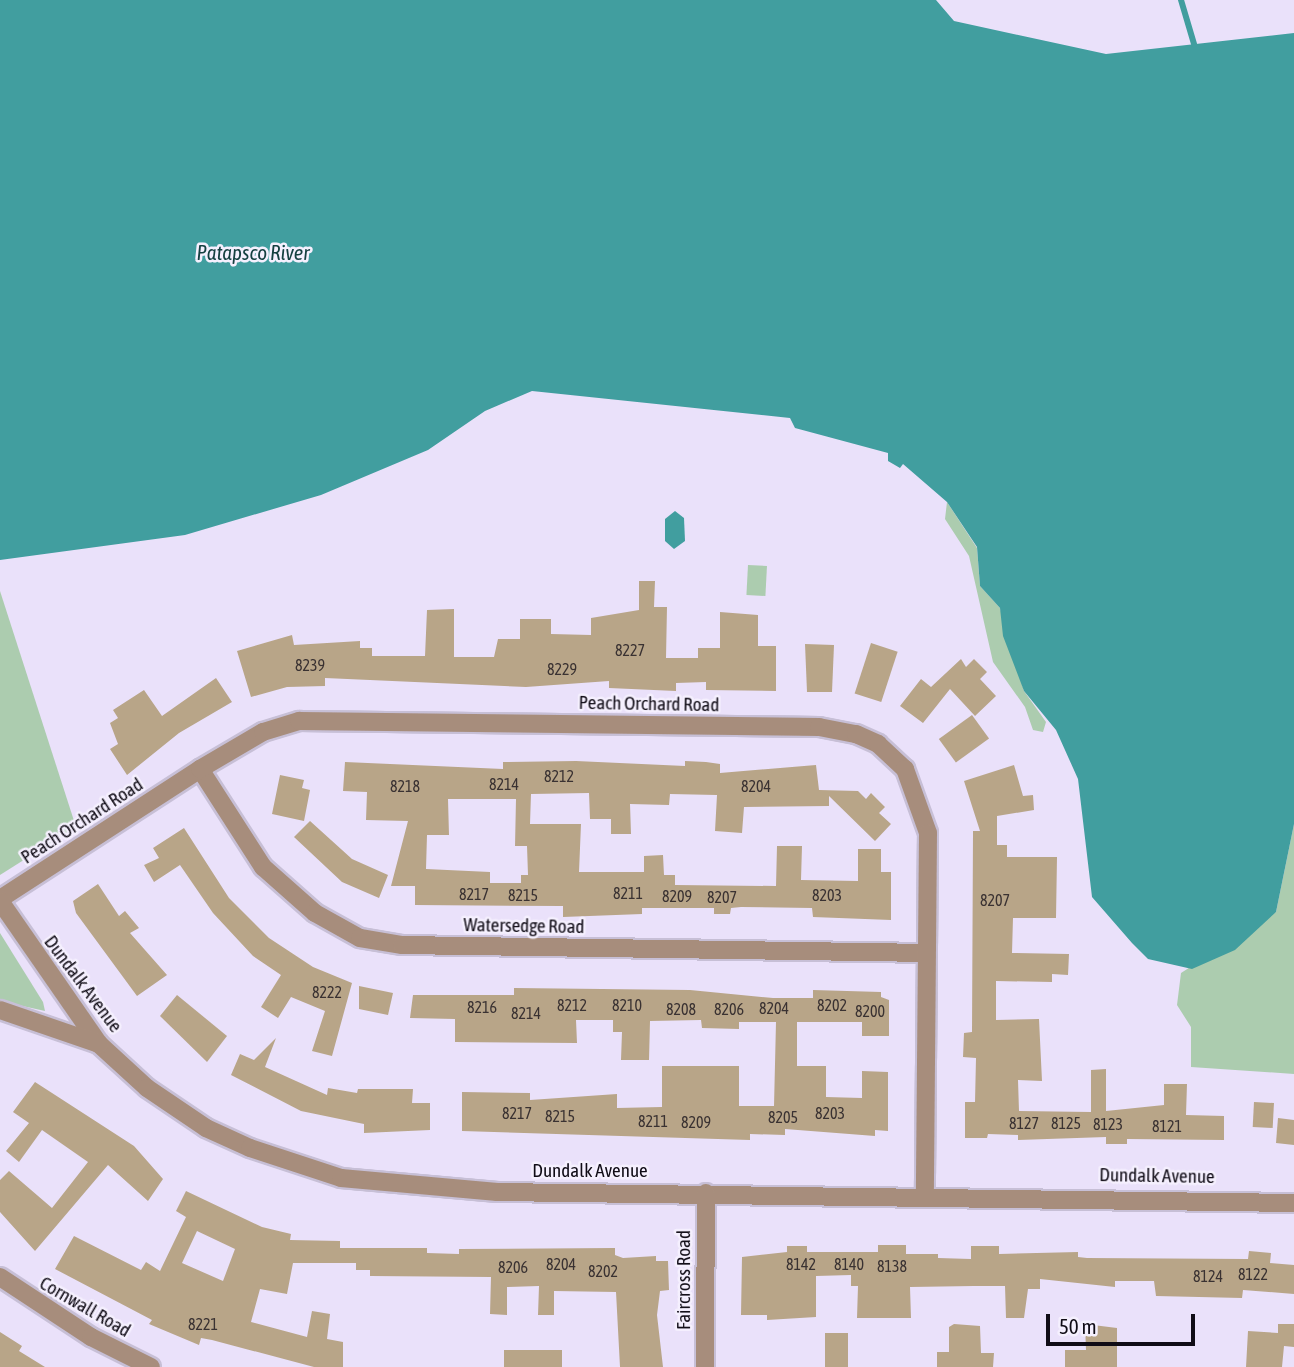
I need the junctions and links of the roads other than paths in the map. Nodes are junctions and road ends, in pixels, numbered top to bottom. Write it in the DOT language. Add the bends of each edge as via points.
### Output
graph roads {
  1 [pos="200,769"];
  2 [pos="0,900"];
  3 [pos="926,953"];
  4 [pos="0,1010"];
  5 [pos="99,1044"];
  6 [pos="706,1193"];
  7 [pos="925,1194"];
  8 [pos="1294,1203"];
  9 [pos="0,1277"];
  10 [pos="151,1367"];
  11 [pos="705,1367"];
  1 -- 2 [label="street, Peach Orchard Road"];
  1 -- 3 [label="street, Watersedge Road" via="263,867 315,913 360,938 401,945"];
  1 -- 3 [label="street, Peach Orchard Road" via="263,732 299,721 841,730 896,757 918,793 928,833"];
  2 -- 5 [label="street, Dundalk Avenue"];
  3 -- 7 [label="street, Peach Orchard Road"];
  4 -- 5 [label="street"];
  5 -- 6 [label="street, Dundalk Avenue" via="147,1088 206,1128 294,1165 341,1178 497,1192"];
  6 -- 7 [label="street, Dundalk Avenue"];
  6 -- 11 [label="street, Faircross Road"];
  7 -- 8 [label="street, Dundalk Avenue"];
  9 -- 10 [label="street, Cornwall Road" via="91,1338"];
}
